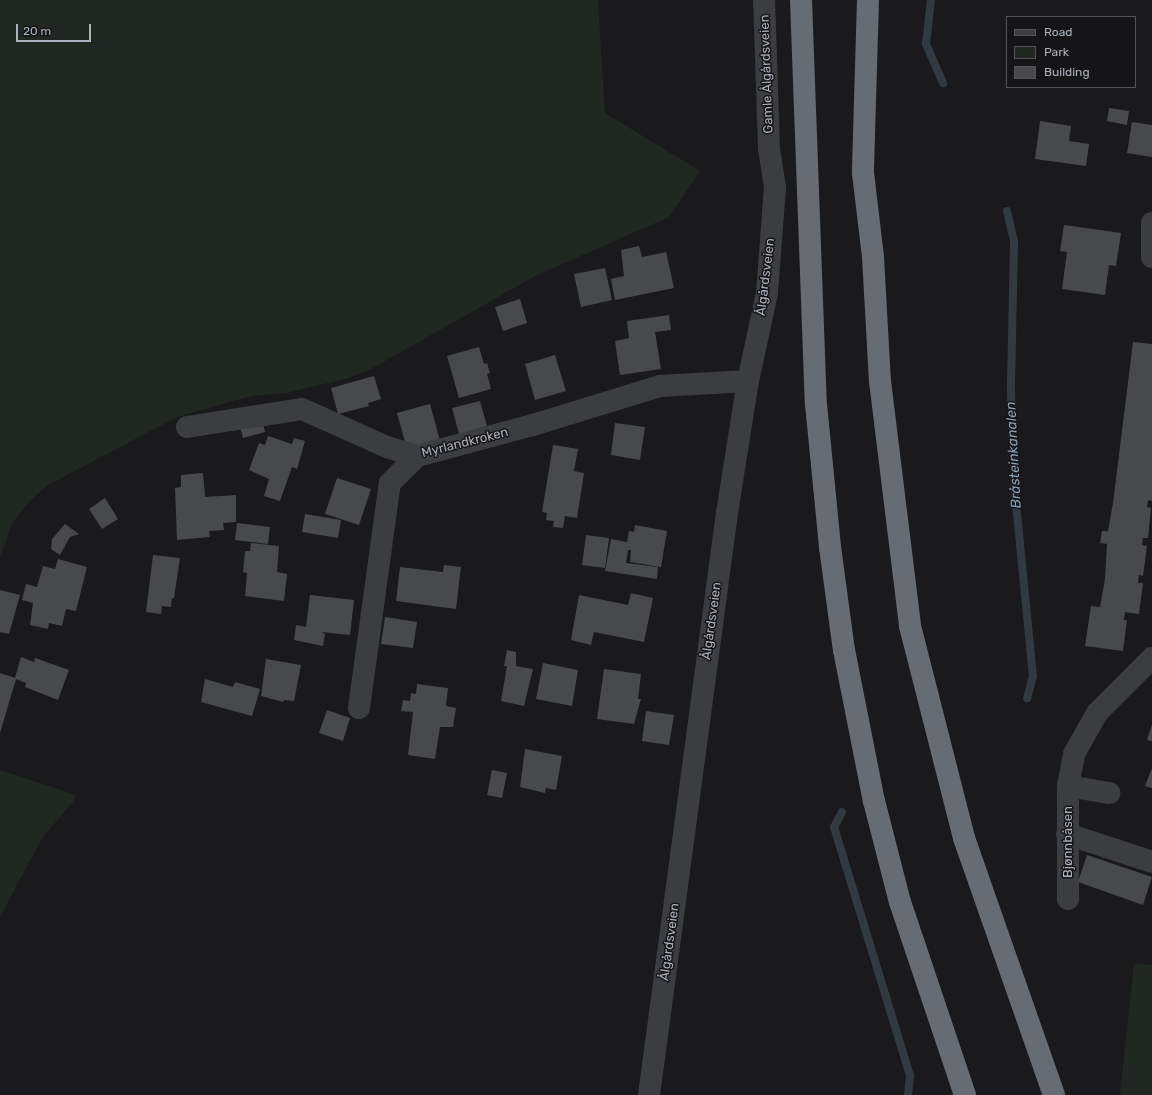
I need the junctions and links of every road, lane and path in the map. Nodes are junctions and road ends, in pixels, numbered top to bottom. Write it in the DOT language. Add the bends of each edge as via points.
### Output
graph roads {
  1 [pos="764,0"];
  2 [pos="801,0"];
  3 [pos="868,0"];
  4 [pos="769,148"];
  5 [pos="1152,223"];
  6 [pos="1152,257"];
  7 [pos="748,381"];
  8 [pos="187,427"];
  9 [pos="417,456"];
  10 [pos="1152,658"];
  11 [pos="359,708"];
  12 [pos="1068,786"];
  13 [pos="1109,793"];
  14 [pos="1067,834"];
  15 [pos="1152,862"];
  16 [pos="1068,899"];
  17 [pos="650,1095"];
  18 [pos="965,1095"];
  19 [pos="1054,1095"];
  1 -- 4 [label="street, Gamle Ålgårdsveien"];
  2 -- 18 [label="highway" via="816,404 830,547 844,650 874,800 900,902"];
  3 -- 19 [label="highway" via="863,173 872,257 880,381 910,626 964,838"];
  4 -- 7 [label="street, Ålgårdsveien" via="774,187 767,293"];
  5 -- 6 [label="street"];
  7 -- 9 [label="street, Myrlandkroken" via="660,386 533,425"];
  7 -- 17 [label="street, Ålgårdsveien" via="726,514"];
  8 -- 9 [label="street, Myrlandkroken" via="302,409 387,446"];
  9 -- 11 [label="street" via="390,483"];
  10 -- 12 [label="street, Bjønnbåsen" via="1097,713 1074,754"];
  12 -- 13 [label="street, Bjønnbåsen"];
  12 -- 14 [label="street, Bjønnbåsen"];
  14 -- 15 [label="street"];
  14 -- 16 [label="street, Bjønnbåsen"];
}
